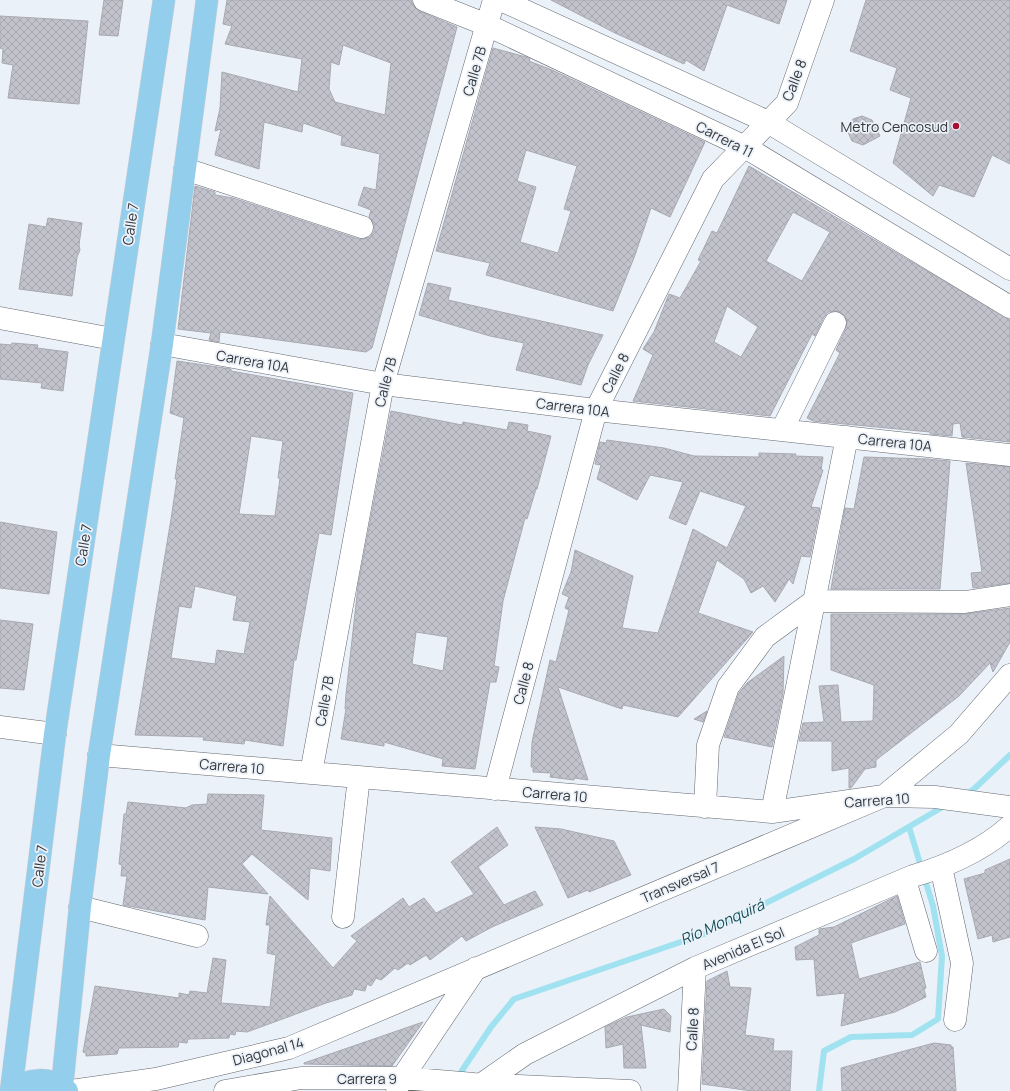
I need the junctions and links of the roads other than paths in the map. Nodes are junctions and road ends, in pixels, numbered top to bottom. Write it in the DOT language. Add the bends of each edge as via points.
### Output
graph roads {
  1 [pos="164,0"];
  2 [pos="207,0"];
  3 [pos="424,0"];
  4 [pos="494,0"];
  5 [pos="501,0"];
  6 [pos="823,0"];
  7 [pos="487,24"];
  8 [pos="768,122"];
  9 [pos="744,147"];
  10 [pos="185,169"];
  11 [pos="362,227"];
  12 [pos="1010,269"];
  13 [pos="1010,306"];
  14 [pos="0,318"];
  15 [pos="835,323"];
  16 [pos="113,338"];
  17 [pos="162,344"];
  18 [pos="383,384"];
  19 [pos="596,410"];
  20 [pos="782,430"];
  21 [pos="846,437"];
  22 [pos="1010,455"];
  23 [pos="1010,595"];
  24 [pos="814,601"];
  25 [pos="1010,675"];
  26 [pos="0,727"];
  27 [pos="55,734"];
  28 [pos="99,755"];
  29 [pos="311,773"];
  30 [pos="358,777"];
  31 [pos="495,789"];
  32 [pos="884,796"];
  33 [pos="705,807"];
  34 [pos="772,812"];
  35 [pos="1009,814"];
  36 [pos="938,868"];
  37 [pos="909,878"];
  38 [pos="80,906"];
  39 [pos="343,917"];
  40 [pos="197,936"];
  41 [pos="926,951"];
  42 [pos="476,968"];
  43 [pos="695,968"];
  44 [pos="955,1020"];
  45 [pos="406,1083"];
  46 [pos="478,1086"];
  47 [pos="66,1090"];
  48 [pos="11,1091"];
  49 [pos="225,1091"];
  50 [pos="630,1091"];
  51 [pos="689,1091"];
  1 -- 16 [label="main road, Calle 7"];
  2 -- 10 [label="main road"];
  3 -- 7 [label="street, Carrera 11"];
  4 -- 7 [label="street, Calle 7B"];
  5 -- 8 [label="street"];
  6 -- 8 [label="street, Calle 8" via="787,103"];
  7 -- 9 [label="street, Carrera 11"];
  7 -- 18 [label="street, Calle 7B"];
  8 -- 9 [label="street, Calle 8"];
  8 -- 12 [label="street"];
  9 -- 13 [label="street, Carrera 11"];
  9 -- 19 [label="street, Calle 8" via="713,179"];
  10 -- 11 [label="street"];
  10 -- 17 [label="main road"];
  14 -- 16 [label="street"];
  15 -- 20 [label="street"];
  16 -- 27 [label="main road, Calle 7"];
  17 -- 18 [label="street, Carrera 10A"];
  17 -- 28 [label="main road"];
  18 -- 19 [label="street, Carrera 10A"];
  18 -- 29 [label="street, Calle 7B"];
  19 -- 20 [label="street, Carrera 10A"];
  19 -- 31 [label="street, Calle 8"];
  20 -- 21 [label="street, Carrera 10A"];
  21 -- 22 [label="street, Carrera 10A"];
  21 -- 24 [label="street"];
  23 -- 24 [label="street" via="965,602"];
  24 -- 33 [label="street" via="765,637 728,687 708,745"];
  24 -- 34 [label="street"];
  25 -- 32 [label="street" via="959,734"];
  26 -- 27 [label="street"];
  27 -- 48 [label="main road, Calle 7"];
  28 -- 29 [label="street, Carrera 10"];
  28 -- 38 [label="main road"];
  29 -- 30 [label="street, Carrera 10"];
  30 -- 31 [label="street, Carrera 10"];
  30 -- 39 [label="street"];
  31 -- 33 [label="street, Carrera 10"];
  32 -- 34 [label="street, Carrera 10"];
  32 -- 35 [label="street, Carrera 10" via="935,796"];
  32 -- 42 [label="street, Transversal 7"];
  33 -- 34 [label="street, Carrera 10"];
  35 -- 36 [label="street, Avenida El Sol" via="974,850"];
  36 -- 37 [label="street, Avenida El Sol"];
  36 -- 44 [label="street" via="962,963"];
  37 -- 41 [label="street"];
  37 -- 43 [label="street, Avenida El Sol"];
  38 -- 40 [label="street"];
  38 -- 47 [label="main road"];
  42 -- 45 [label="street"];
  42 -- 47 [label="street, Diagonal 14" via="289,1048 156,1079"];
  43 -- 46 [label="street, Avenida El Sol" via="526,1054"];
  43 -- 51 [label="street, Calle 8"];
  45 -- 46 [label="street, Carrera 9"];
  45 -- 49 [label="street, Carrera 9" via="301,1078"];
  46 -- 50 [label="street, Carrera 9"];
  47 -- 48 [label="main road" via="49,1081 35,1080"];
}
